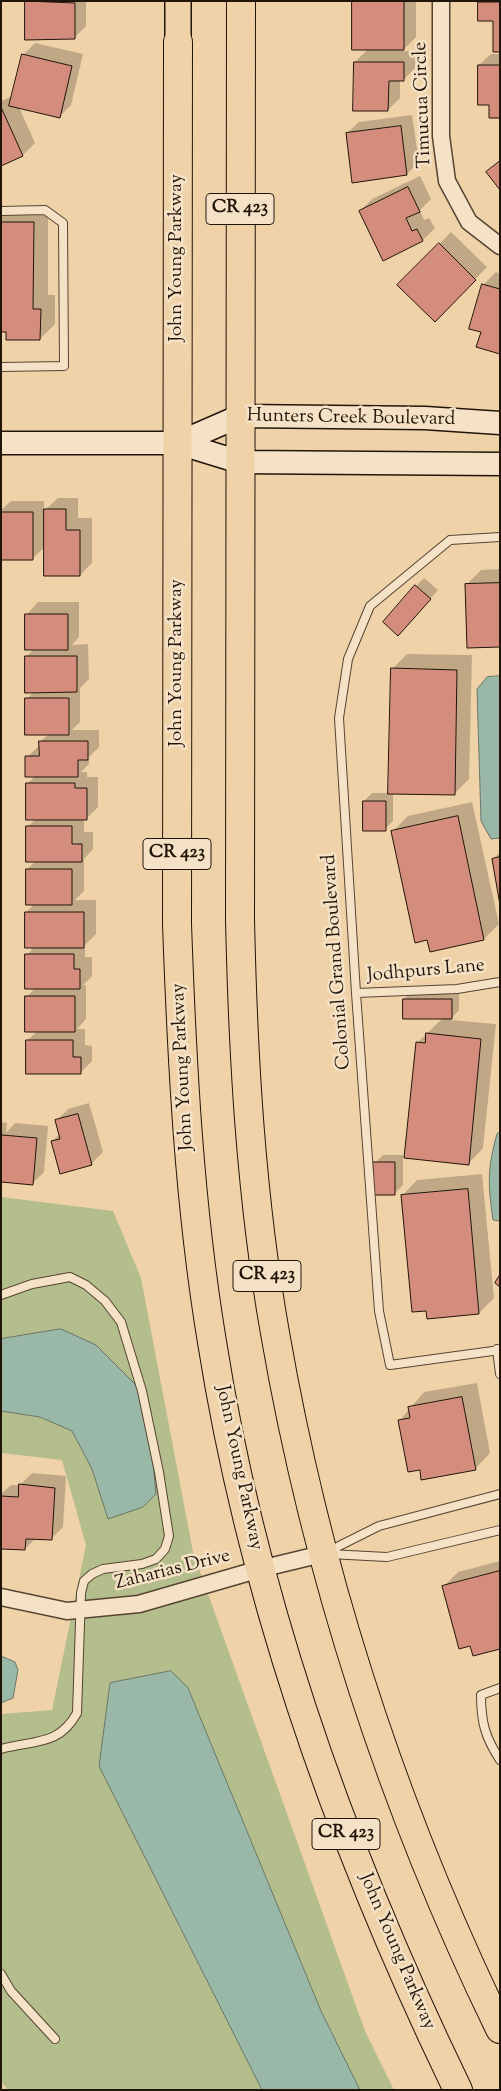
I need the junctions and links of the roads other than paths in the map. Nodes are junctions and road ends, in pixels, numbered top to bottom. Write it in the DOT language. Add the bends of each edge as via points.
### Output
graph roads {
  1 [pos="178,1"];
  2 [pos="241,1"];
  3 [pos="441,1"];
  4 [pos="178,42"];
  5 [pos="1,210"];
  6 [pos="500,246"];
  7 [pos="1,367"];
  8 [pos="240,416"];
  9 [pos="500,423"];
  10 [pos="1,443"];
  11 [pos="178,443"];
  12 [pos="240,462"];
  13 [pos="500,464"];
  14 [pos="500,537"];
  15 [pos="500,982"];
  16 [pos="356,993"];
  17 [pos="1,1294"];
  18 [pos="498,1349"];
  19 [pos="500,1374"];
  20 [pos="500,1494"];
  21 [pos="500,1530"];
  22 [pos="322,1554"];
  23 [pos="260,1569"];
  24 [pos="1,1597"];
  25 [pos="80,1609"];
  26 [pos="500,1688"];
  27 [pos="1,1748"];
  28 [pos="500,1760"];
  29 [pos="1,1974"];
  30 [pos="500,2030"];
  31 [pos="55,2039"];
  32 [pos="458,2090"];
  1 -- 4 [label="main road, John Young Parkway / CR 423"];
  2 -- 8 [label="highway, CR 423"];
  3 -- 6 [label="street, Timucua Circle" via="441,136 448,181 468,222"];
  4 -- 11 [label="highway, John Young Parkway / CR 423"];
  5 -- 7 [label="lane" via="45,210 63,223 64,366"];
  8 -- 9 [label="street, Hunters Creek Boulevard" via="425,418"];
  8 -- 11 [label="street, Hunters Creek Boulevard"];
  8 -- 12 [label="highway, CR 423"];
  10 -- 11 [label="street, Hunters Creek Boulevard"];
  11 -- 12 [label="street, Hunters Creek Boulevard"];
  11 -- 23 [label="highway, John Young Parkway / CR 423" via="177,924 189,1162 212,1341 227,1426"];
  12 -- 13 [label="street, Hunters Creek Boulevard"];
  12 -- 22 [label="highway, CR 423" via="240,919 248,1102 275,1332"];
  14 -- 16 [label="lane, Colonial Grand Boulevard" via="450,540 406,574 370,606 348,659 339,718"];
  15 -- 16 [label="lane, Jodhpurs Lane" via="457,989"];
  16 -- 18 [label="lane, Colonial Grand Boulevard" via="379,1311 390,1365"];
  17 -- 25 [label="lane" via="70,1277 86,1285 105,1301 121,1322 142,1391 169,1536 165,1549 156,1559 129,1568 103,1569 92,1574 84,1581"];
  18 -- 19 [label="lane, Colonial Grand Boulevard"];
  20 -- 22 [label="lane" via="379,1526"];
  21 -- 22 [label="lane" via="387,1557"];
  22 -- 23 [label="street, Zaharias Drive"];
  22 -- 30 [label="highway, CR 423" via="376,1732 412,1829"];
  23 -- 25 [label="street, Zaharias Drive" via="140,1604"];
  23 -- 32 [label="highway, John Young Parkway / CR 423" via="295,1685 366,1887"];
  24 -- 25 [label="street, Zaharias Drive" via="67,1610"];
  25 -- 27 [label="lane" via="79,1695 77,1713 70,1726 57,1736"];
  26 -- 28 [label="lane" via="481,1695 481,1715 488,1742"];
  29 -- 31 [label="lane" via="11,1991"];
}
